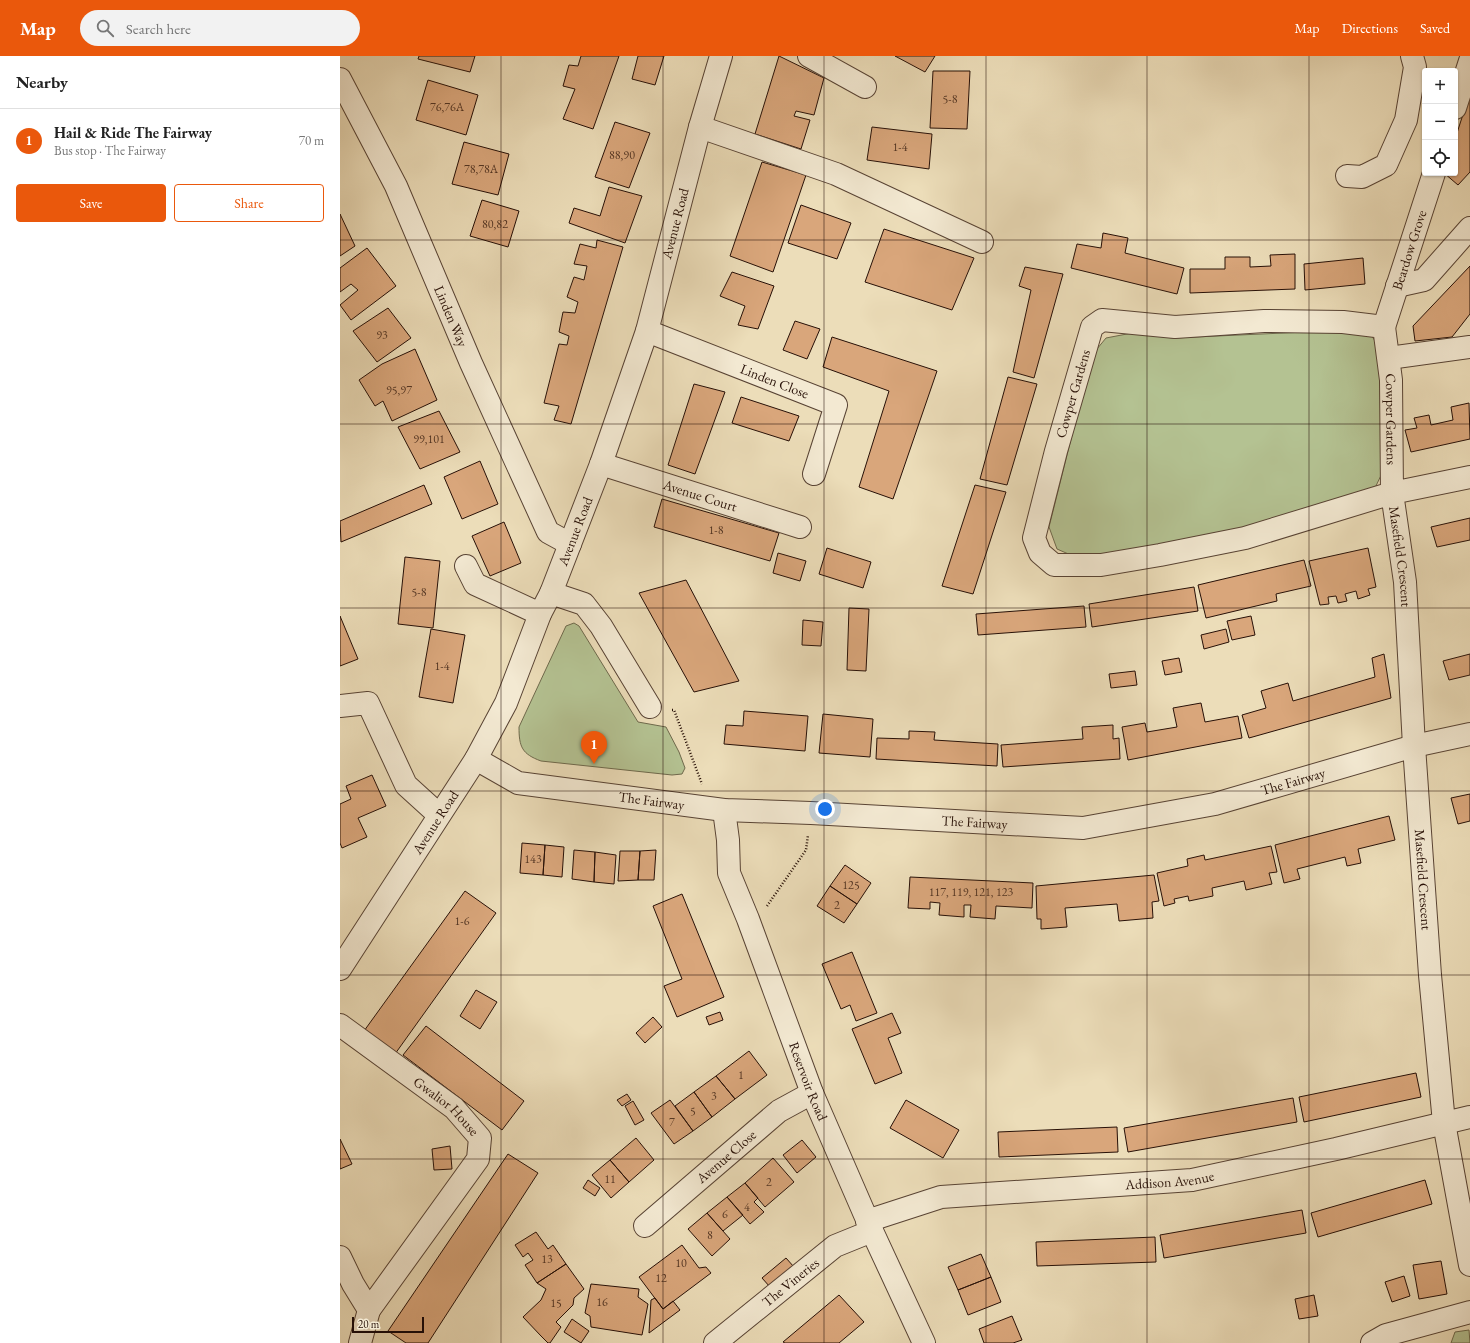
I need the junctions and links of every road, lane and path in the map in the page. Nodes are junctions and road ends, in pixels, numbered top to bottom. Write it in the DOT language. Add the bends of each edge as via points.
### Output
graph roads {
  1 [pos="722,56"];
  2 [pos="809,56"];
  3 [pos="1412,56"];
  4 [pos="1470,61"];
  5 [pos="340,78"];
  6 [pos="865,87"];
  7 [pos="1456,104"];
  8 [pos="700,127"];
  9 [pos="1347,176"];
  10 [pos="1433,176"];
  11 [pos="1470,228"];
  12 [pos="982,242"];
  13 [pos="1397,286"];
  14 [pos="1384,328"];
  15 [pos="646,331"];
  16 [pos="1470,347"];
  17 [pos="1388,358"];
  18 [pos="601,464"];
  19 [pos="814,474"];
  20 [pos="1470,477"];
  21 [pos="1392,493"];
  22 [pos="800,527"];
  23 [pos="570,544"];
  24 [pos="466,566"];
  25 [pos="551,593"];
  26 [pos="540,614"];
  27 [pos="340,706"];
  28 [pos="650,707"];
  29 [pos="1470,734"];
  30 [pos="1414,746"];
  31 [pos="476,759"];
  32 [pos="718,809"];
  33 [pos="812,813"];
  34 [pos="439,815"];
  35 [pos="748,919"];
  36 [pos="340,968"];
  37 [pos="340,1025"];
  38 [pos="812,1093"];
  39 [pos="1470,1117"];
  40 [pos="1444,1123"];
  41 [pos="645,1226"];
  42 [pos="869,1226"];
  43 [pos="340,1257"];
  44 [pos="1470,1265"];
  45 [pos="369,1310"];
  46 [pos="1470,1312"];
  47 [pos="360,1343"];
  48 [pos="715,1343"];
  49 [pos="924,1343"];
  50 [pos="1372,1343"];
  1 -- 8 [label="street, Avenue Road"];
  2 -- 6 [label="street"];
  3 -- 9 [label="street" via="1415,67 1406,120 1386,165 1362,177"];
  4 -- 7 [label="street"];
  5 -- 23 [label="street, Linden Way" via="396,186 471,363 548,532"];
  8 -- 12 [label="street" via="836,174"];
  8 -- 15 [label="street, Avenue Road"];
  10 -- 13 [label="street, Beardow Grove"];
  11 -- 13 [label="street" via="1424,280"];
  13 -- 14 [label="street, Beardow Grove"];
  14 -- 17 [label="street, Cowper Gardens"];
  14 -- 21 [label="street, Cowper Gardens" via="1343,322 1264,321 1175,328 1102,320 1092,327 1034,538 1040,553 1054,564 1101,565 1245,538"];
  15 -- 18 [label="street, Avenue Road"];
  15 -- 19 [label="street, Linden Close" via="836,405"];
  16 -- 17 [label="street"];
  17 -- 21 [label="street, Cowper Gardens" via="1391,380"];
  18 -- 22 [label="street, Avenue Court"];
  18 -- 23 [label="street, Avenue Road"];
  20 -- 21 [label="street, Cowper Gardens"];
  21 -- 30 [label="street, Masefield Crescent" via="1405,582"];
  23 -- 25 [label="street, Avenue Road"];
  24 -- 26 [label="street" via="475,584"];
  25 -- 26 [label="street, Avenue Road"];
  25 -- 28 [label="street" via="584,604 601,626"];
  26 -- 31 [label="street, Avenue Road" via="506,703"];
  27 -- 34 [label="street" via="368,703 406,785"];
  28 -- 32 [label="path" via="674,710"];
  29 -- 30 [label="street, The Fairway"];
  30 -- 33 [label="street, The Fairway" via="1215,804 1083,828"];
  30 -- 40 [label="street, Masefield Crescent" via="1430,975"];
  31 -- 32 [label="street, The Fairway" via="518,783"];
  31 -- 34 [label="street, Avenue Road"];
  32 -- 33 [label="street, The Fairway"];
  32 -- 35 [label="street, Reservoir Road" via="728,840 730,873"];
  33 -- 35 [label="path" via="806,850 763,912"];
  34 -- 36 [label="street, Avenue Road"];
  35 -- 38 [label="street, Reservoir Road"];
  37 -- 45 [label="street, Gwalior House" via="454,1108 480,1138 478,1159"];
  38 -- 41 [label="street, Avenue Close" via="779,1111"];
  38 -- 42 [label="street, Reservoir Road"];
  39 -- 40 [label="street, Addison Avenue"];
  40 -- 42 [label="street, Addison Avenue" via="1192,1180 941,1197"];
  40 -- 44 [label="street, Masefield Crescent"];
  42 -- 48 [label="street, The Vineries" via="835,1246"];
  42 -- 49 [label="street, Reservoir Road"];
  43 -- 45 [label="street"];
  45 -- 47 [label="street"];
  46 -- 50 [label="street" via="1386,1335"];
}
